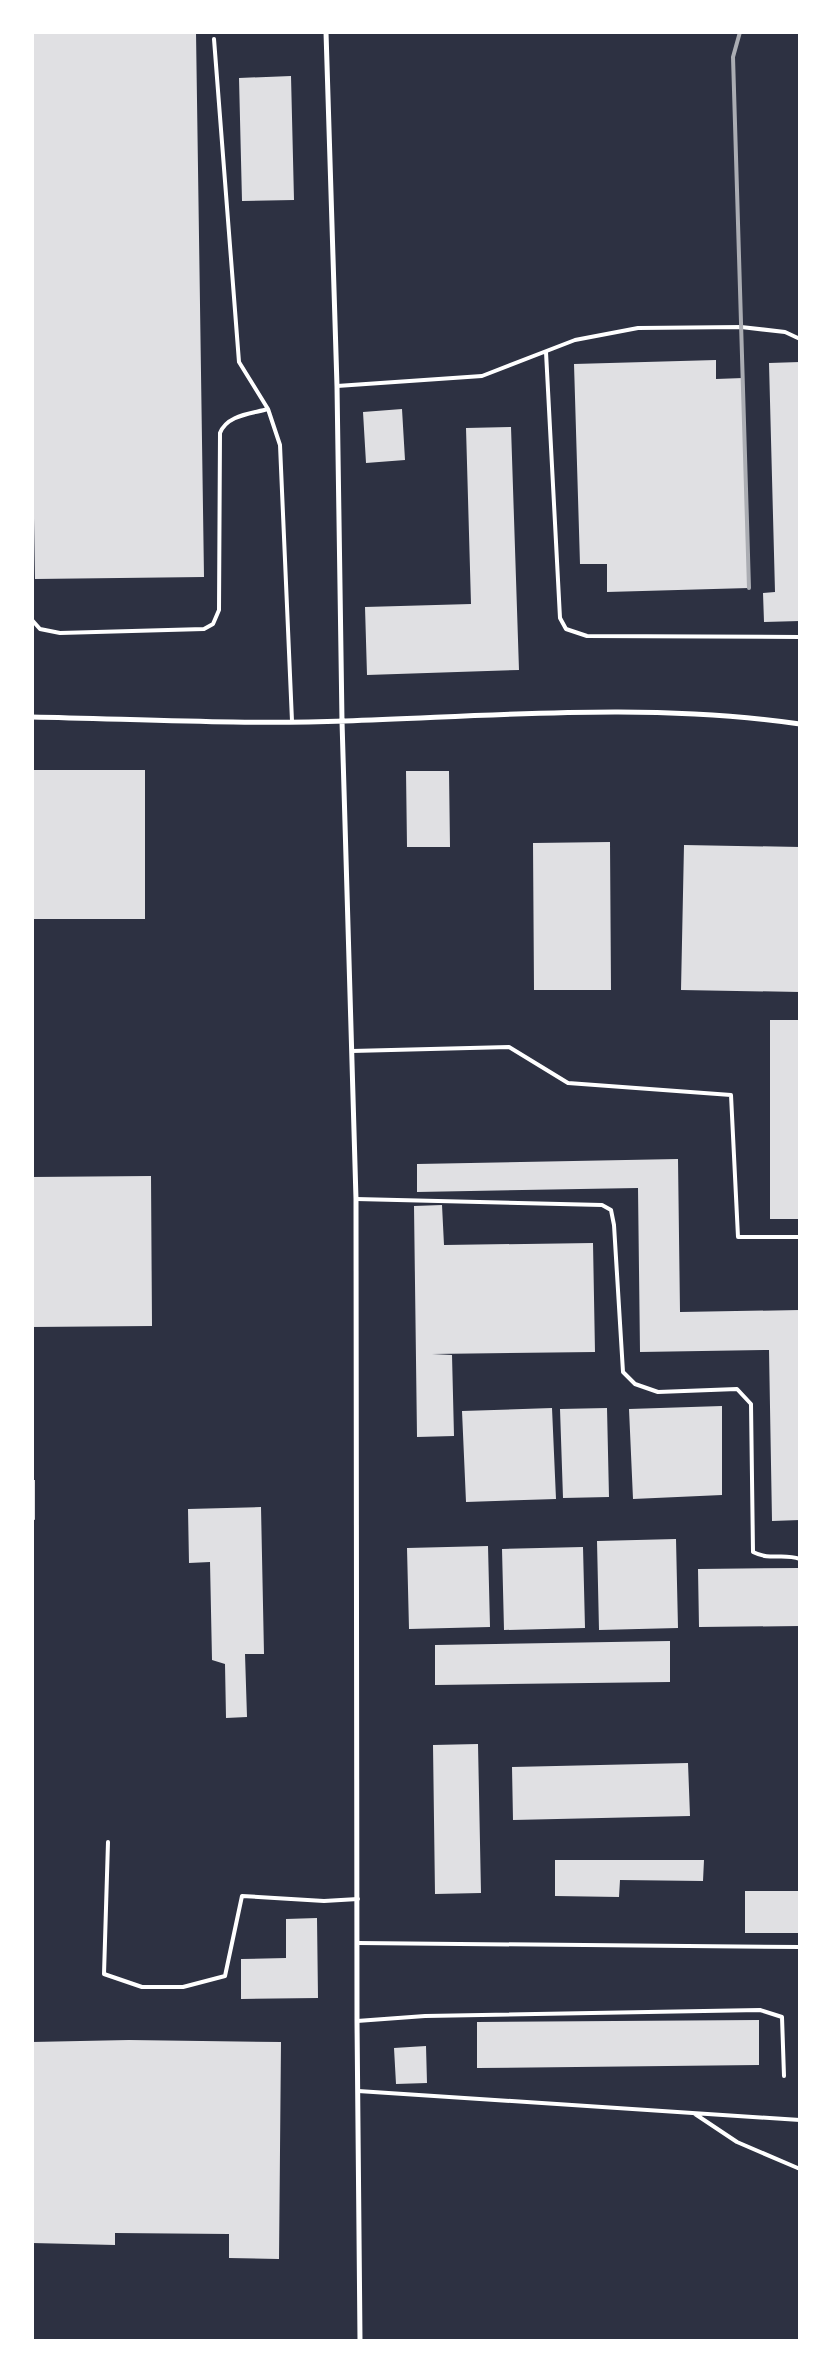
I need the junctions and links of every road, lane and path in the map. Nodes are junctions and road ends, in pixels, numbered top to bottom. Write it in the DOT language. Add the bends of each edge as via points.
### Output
graph roads {
  1 [pos="326,32"];
  2 [pos="214,39"];
  3 [pos="800,339"];
  4 [pos="546,352"];
  5 [pos="337,386"];
  6 [pos="268,409"];
  7 [pos="32,620"];
  8 [pos="800,637"];
  9 [pos="32,717"];
  10 [pos="292,721"];
  11 [pos="342,721"];
  12 [pos="800,724"];
  13 [pos="352,1051"];
  14 [pos="356,1199"];
  15 [pos="800,1237"];
  16 [pos="800,1559"];
  17 [pos="108,1842"];
  18 [pos="358,1898"];
  19 [pos="358,1942"];
  20 [pos="800,1947"];
  21 [pos="357,2021"];
  22 [pos="784,2076"];
  23 [pos="358,2091"];
  24 [pos="693,2113"];
  25 [pos="800,2120"];
  26 [pos="800,2169"];
  27 [pos="360,2340"];
  1 -- 5 [label="street"];
  2 -- 6 [label="lane" via="239,362"];
  3 -- 4 [label="lane" via="784,332 741,327 638,328 575,340"];
  4 -- 5 [label="lane" via="482,376"];
  4 -- 8 [label="lane" via="560,618 566,629 587,636"];
  5 -- 11 [label="street"];
  6 -- 7 [label="lane" via="230,420 220,433 219,610 213,624 204,629 60,633 40,628"];
  6 -- 10 [label="lane" via="280,445"];
  9 -- 10 [label="street"];
  10 -- 11 [label="street"];
  11 -- 12 [label="street" via="572,712 718,715"];
  11 -- 13 [label="street"];
  13 -- 14 [label="street"];
  13 -- 15 [label="lane" via="508,1048 568,1084 731,1095 738,1237"];
  14 -- 16 [label="lane" via="602,1205 611,1210 623,1372 635,1384 658,1392 737,1389 751,1404 753,1552 764,1557"];
  14 -- 18 [label="street"];
  17 -- 18 [label="lane" via="104,1974 142,1987 183,1987 225,1976 242,1896 324,1901"];
  18 -- 19 [label="street"];
  19 -- 20 [label="lane"];
  19 -- 21 [label="street"];
  21 -- 22 [label="lane" via="425,2016 760,2010 782,2017"];
  21 -- 23 [label="street"];
  23 -- 24 [label="lane"];
  23 -- 27 [label="street"];
  24 -- 25 [label="lane"];
  24 -- 26 [label="lane" via="736,2142"];
}
